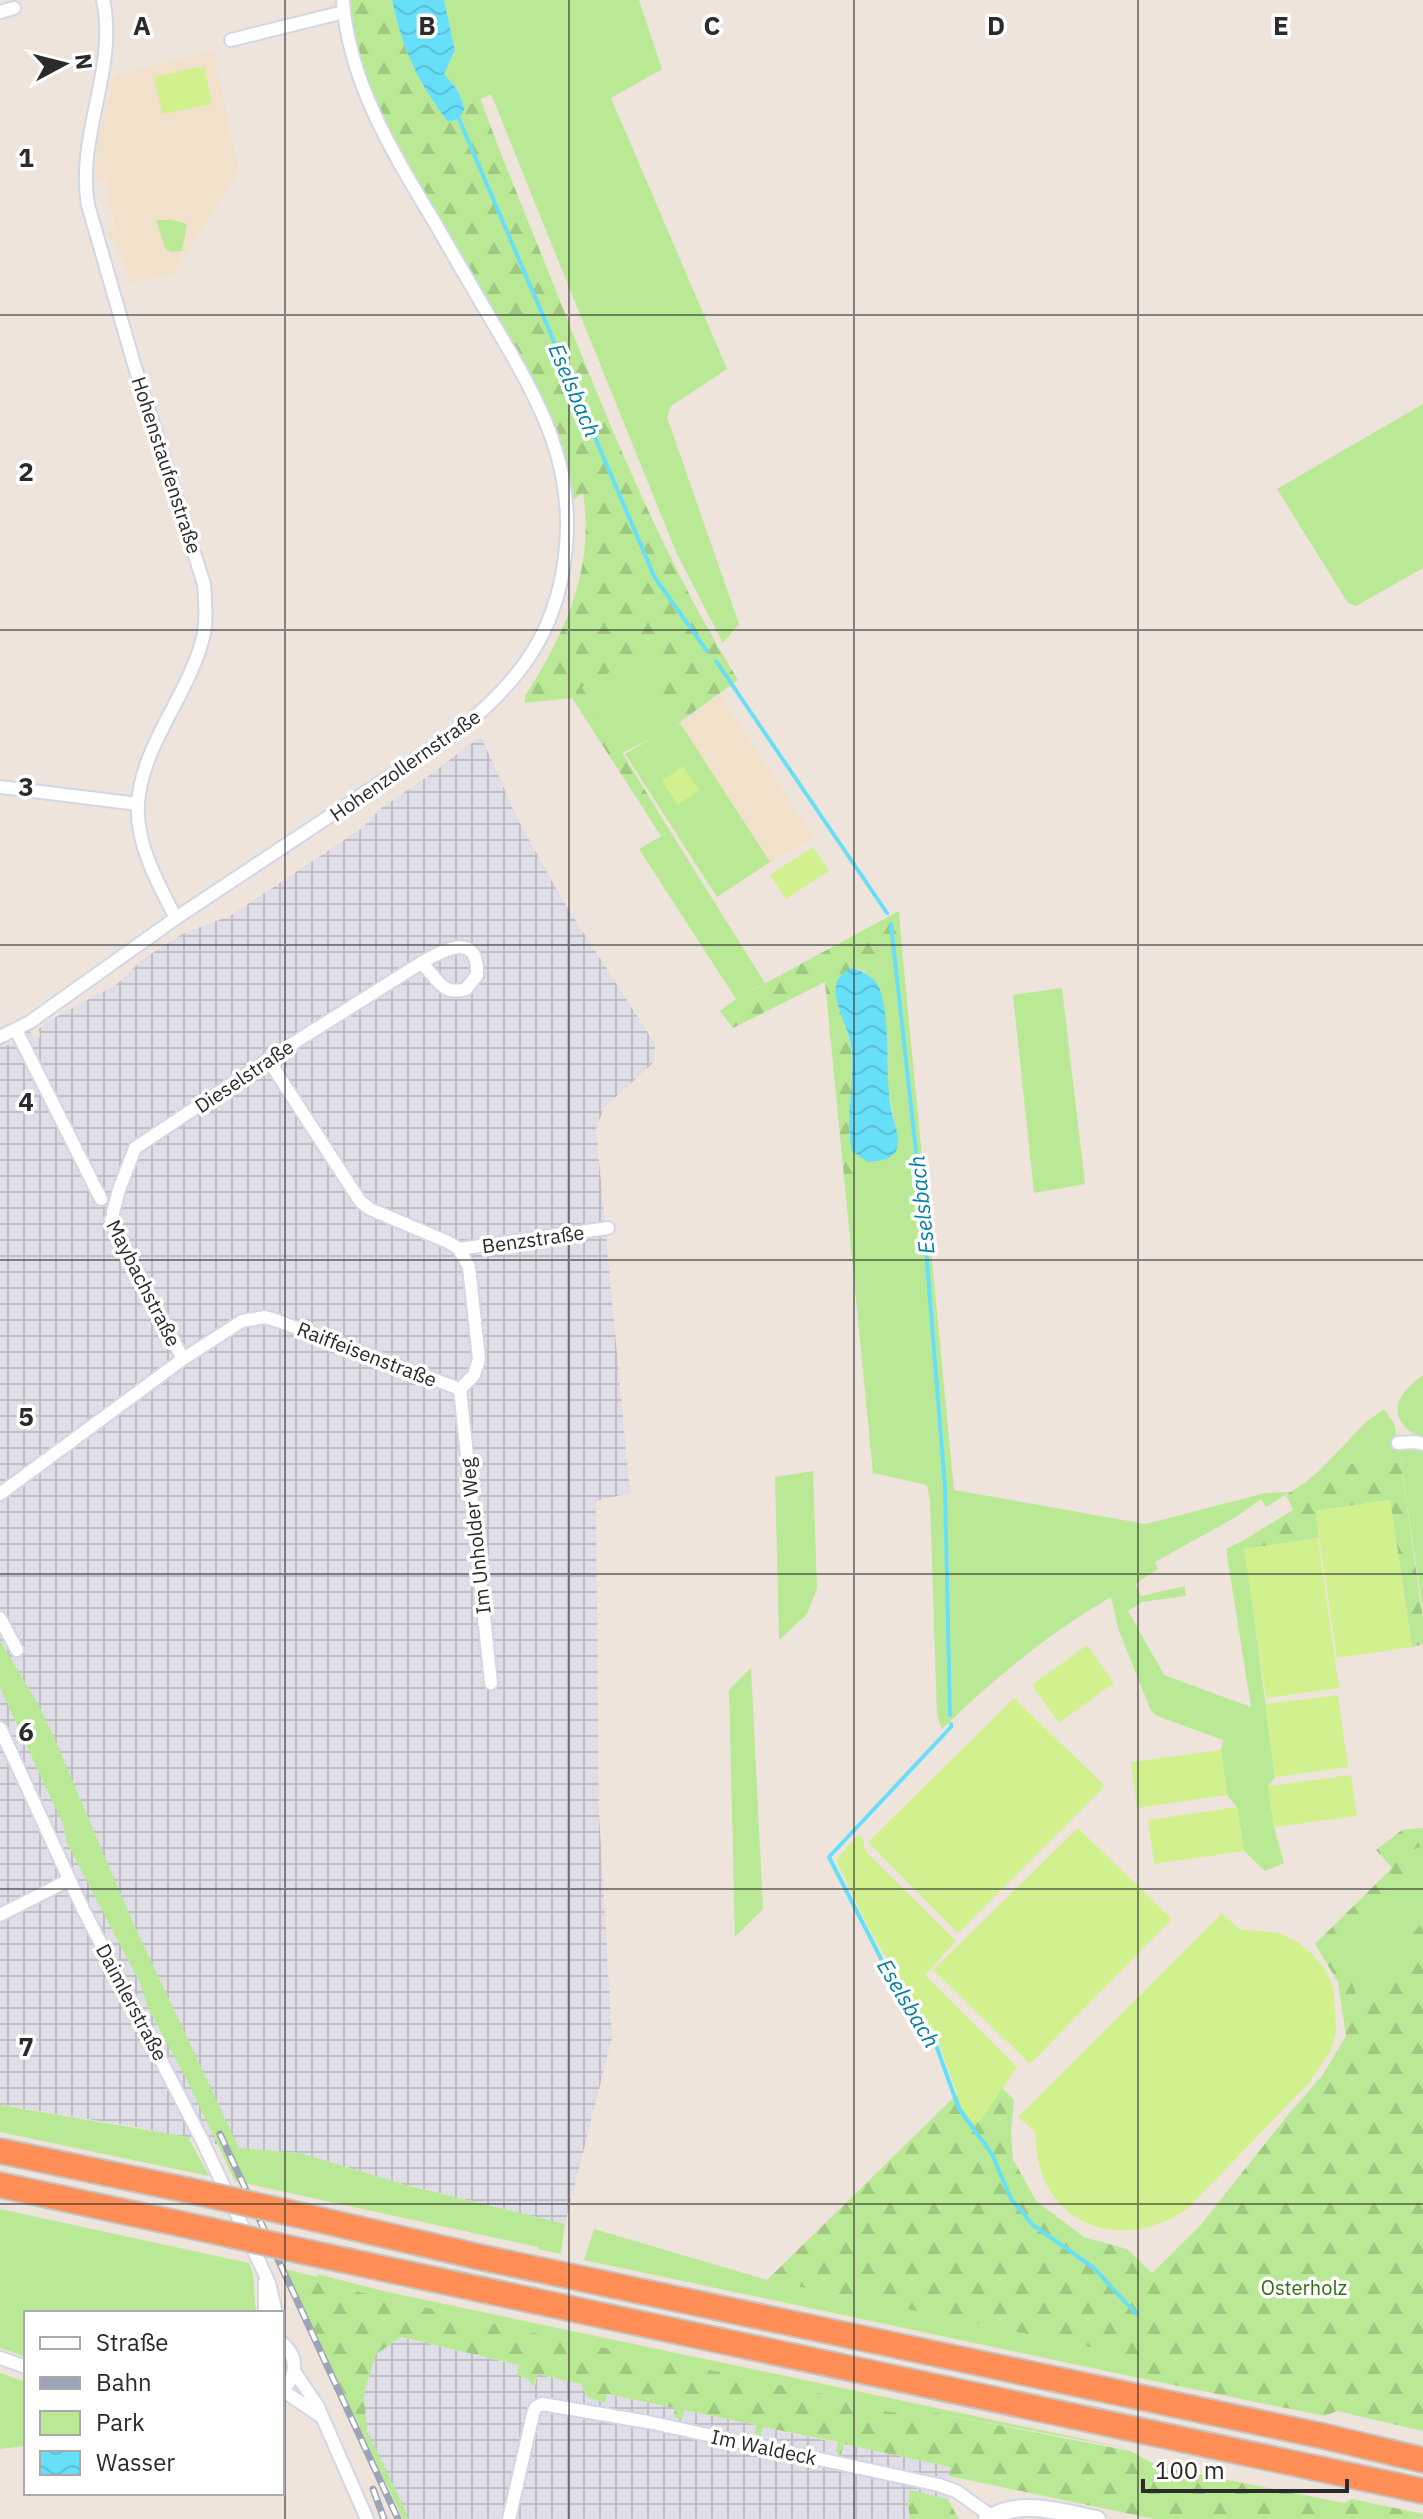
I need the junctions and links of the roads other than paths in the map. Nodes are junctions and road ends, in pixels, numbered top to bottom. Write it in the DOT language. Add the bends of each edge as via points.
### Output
graph roads {
  1 [pos="103,0"];
  2 [pos="344,6"];
  3 [pos="14,8"];
  4 [pos="0,12"];
  5 [pos="231,40"];
  6 [pos="0,787"];
  7 [pos="138,804"];
  8 [pos="176,918"];
  9 [pos="421,963"];
  10 [pos="16,1030"];
  11 [pos="0,1037"];
  12 [pos="269,1061"];
  13 [pos="113,1224"];
  14 [pos="608,1228"];
  15 [pos="459,1249"];
  16 [pos="183,1359"];
  17 [pos="460,1389"];
  18 [pos="1398,1443"];
  19 [pos="1423,1444"];
  20 [pos="0,1494"];
  21 [pos="0,1618"];
  22 [pos="17,1650"];
  23 [pos="491,1683"];
  24 [pos="0,1728"];
  25 [pos="69,1880"];
  26 [pos="0,1915"];
  27 [pos="0,2151"];
  28 [pos="0,2185"];
  29 [pos="265,2275"];
  30 [pos="265,2311"];
  31 [pos="275,2311"];
  32 [pos="284,2346"];
  33 [pos="0,2358"];
  34 [pos="24,2366"];
  35 [pos="294,2371"];
  36 [pos="284,2388"];
  37 [pos="284,2391"];
  38 [pos="319,2415"];
  39 [pos="1423,2460"];
  40 [pos="1423,2491"];
  41 [pos="989,2518"];
  42 [pos="367,2519"];
  43 [pos="509,2519"];
  44 [pos="1097,2519"];
  1 -- 7 [label="street, Hohenstaufenstraße" via="107,42 89,137 86,195 197,556 206,617 191,674 158,735"];
  2 -- 5 [label="street"];
  2 -- 8 [label="street, Hohenzollernstraße" via="356,68 386,137 524,376 554,441 567,504 562,581 542,637 518,676 488,707"];
  3 -- 4 [label="street"];
  6 -- 7 [label="street"];
  7 -- 8 [label="street, Hohenstaufenstraße" via="145,851"];
  8 -- 10 [label="street, Hohenzollernstraße"];
  9 -- 9 [label="street, Dieselstraße" via="460,946 474,956 477,975 466,989 450,992"];
  9 -- 12 [label="street, Dieselstraße"];
  10 -- 11 [label="street, Hohenzollernstraße"];
  10 -- 13 [label="street, Maybachstraße"];
  12 -- 13 [label="street, Dieselstraße" via="135,1148"];
  12 -- 15 [label="street" via="360,1201"];
  13 -- 16 [label="street, Maybachstraße"];
  14 -- 15 [label="street, Benzstraße"];
  15 -- 17 [label="street, Raiffeisenstraße" via="469,1267 479,1359 474,1375"];
  16 -- 17 [label="street, Raiffeisenstraße" via="242,1321 265,1317"];
  16 -- 20 [label="street, Raiffeisenstraße"];
  17 -- 23 [label="street, Im Unholder Weg"];
  18 -- 19 [label="street"];
  21 -- 22 [label="street"];
  24 -- 25 [label="street, Daimlerstraße"];
  25 -- 26 [label="street"];
  25 -- 29 [label="street, Daimlerstraße"];
  27 -- 39 [label="highway, bridge"];
  28 -- 40 [label="highway, bridge"];
  29 -- 30 [label="street, Daimlerstraße"];
  29 -- 31 [label="street, Daimlerstraße"];
  32 -- 35 [label="street" via="293,2357"];
  33 -- 34 [label="street"];
  35 -- 36 [label="street"];
  35 -- 38 [label="street"];
  37 -- 38 [label="street"];
  38 -- 42 [label="street"];
  41 -- 43 [label="street, Im Waldeck" via="956,2491 939,2485 542,2404 533,2414"];
  41 -- 44 [label="street, Im Waldeck" via="1031,2507"];
}
